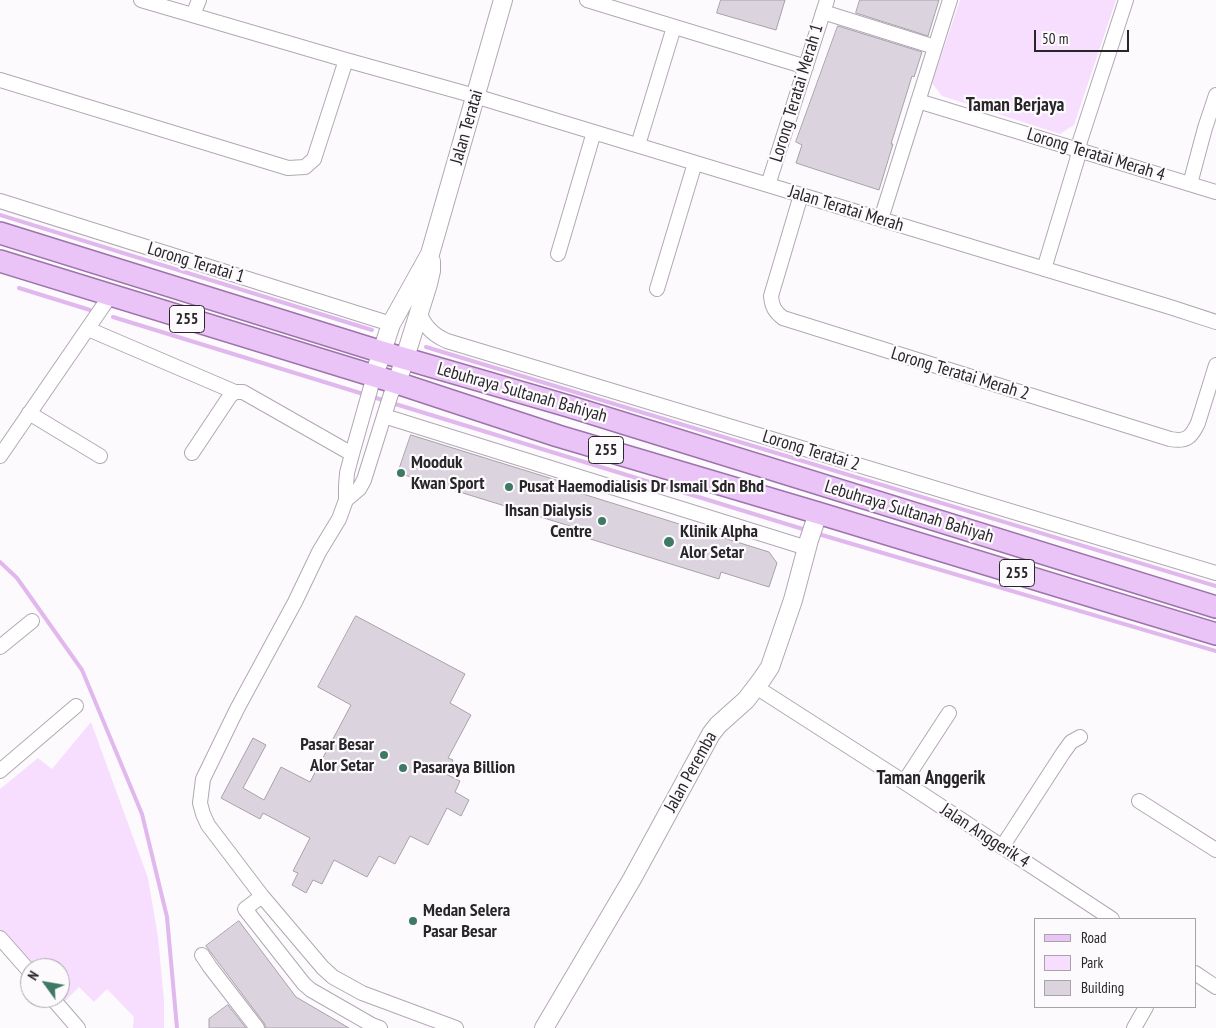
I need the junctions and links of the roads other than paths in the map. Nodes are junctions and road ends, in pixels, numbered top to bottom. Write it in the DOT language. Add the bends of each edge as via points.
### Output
graph roads {
  1 [pos="141,0"];
  2 [pos="198,0"];
  3 [pos="503,0"];
  4 [pos="587,0"];
  5 [pos="950,0"];
  6 [pos="1126,0"];
  7 [pos="825,6"];
  8 [pos="193,15"];
  9 [pos="674,26"];
  10 [pos="935,47"];
  11 [pos="346,60"];
  12 [pos="806,67"];
  13 [pos="0,80"];
  14 [pos="1216,94"];
  15 [pos="475,96"];
  16 [pos="918,101"];
  17 [pos="594,132"];
  18 [pos="638,145"];
  19 [pos="1078,150"];
  20 [pos="695,163"];
  21 [pos="1190,184"];
  22 [pos="768,185"];
  23 [pos="1216,192"];
  24 [pos="801,195"];
  25 [pos="0,201"];
  26 [pos="881,219"];
  27 [pos="0,233"];
  28 [pos="430,254"];
  29 [pos="558,254"];
  30 [pos="0,262"];
  31 [pos="1044,269"];
  32 [pos="657,289"];
  33 [pos="110,296"];
  34 [pos="419,310"];
  35 [pos="1216,322"];
  36 [pos="391,324"];
  37 [pos="88,329"];
  38 [pos="382,352"];
  39 [pos="405,358"];
  40 [pos="1216,365"];
  41 [pos="372,382"];
  42 [pos="394,388"];
  43 [pos="235,392"];
  44 [pos="385,413"];
  45 [pos="29,414"];
  46 [pos="192,453"];
  47 [pos="352,454"];
  48 [pos="0,456"];
  49 [pos="100,456"];
  50 [pos="346,500"];
  51 [pos="812,531"];
  52 [pos="1216,573"];
  53 [pos="1216,607"];
  54 [pos="32,621"];
  55 [pos="1216,634"];
  56 [pos="0,647"];
  57 [pos="756,687"];
  58 [pos="76,706"];
  59 [pos="949,713"];
  60 [pos="1080,737"];
  61 [pos="0,771"];
  62 [pos="904,782"];
  63 [pos="1139,801"];
  64 [pos="1002,847"];
  65 [pos="1216,850"];
  66 [pos="262,896"];
  67 [pos="1110,918"];
  68 [pos="0,938"];
  69 [pos="202,955"];
  70 [pos="20,961"];
  71 [pos="1196,974"];
  72 [pos="1216,987"];
  73 [pos="61,1008"];
  74 [pos="1145,1008"];
  75 [pos="78,1028"];
  76 [pos="257,1028"];
  77 [pos="380,1028"];
  78 [pos="456,1028"];
  79 [pos="544,1028"];
  80 [pos="1134,1028"];
  1 -- 8 [label="street, Jalan Teratai Merah"];
  2 -- 8 [label="street"];
  3 -- 15 [label="street, Jalan Teratai"];
  4 -- 9 [label="street"];
  5 -- 10 [label="street"];
  6 -- 19 [label="street"];
  7 -- 10 [label="street"];
  7 -- 12 [label="street, Lorong Teratai Merah 1"];
  8 -- 11 [label="street, Jalan Teratai Merah"];
  9 -- 12 [label="street"];
  9 -- 18 [label="street"];
  10 -- 16 [label="street"];
  11 -- 13 [label="street" via="314,159 305,167 288,168"];
  11 -- 15 [label="street, Jalan Teratai Merah"];
  12 -- 22 [label="street, Lorong Teratai Merah 1"];
  14 -- 21 [label="street"];
  15 -- 17 [label="street, Jalan Teratai Merah"];
  15 -- 28 [label="street, Jalan Teratai"];
  16 -- 19 [label="street, Lorong Teratai Merah 4"];
  16 -- 26 [label="street"];
  17 -- 18 [label="street, Jalan Teratai Merah"];
  17 -- 29 [label="street"];
  18 -- 20 [label="street, Jalan Teratai Merah"];
  19 -- 21 [label="street, Lorong Teratai Merah 4"];
  19 -- 31 [label="street"];
  20 -- 22 [label="street, Jalan Teratai Merah"];
  20 -- 32 [label="street"];
  21 -- 23 [label="street, Lorong Teratai Merah 4"];
  22 -- 24 [label="street, Jalan Teratai Merah"];
  24 -- 26 [label="street, Jalan Teratai Merah"];
  24 -- 40 [label="street, Lorong Teratai Merah 2" via="771,296 774,309 783,318 1179,441 1194,432"];
  25 -- 36 [label="street, Lorong Teratai 1"];
  26 -- 31 [label="street, Jalan Teratai Merah"];
  27 -- 38 [label="main road, Lebuhraya Sultanah Bahiyah / 255"];
  28 -- 34 [label="street, Jalan Teratai" via="431,271"];
  28 -- 36 [label="street, Jalan Teratai"];
  30 -- 33 [label="main road, Lebuhraya Sultanah Bahiyah / 255"];
  31 -- 35 [label="street, Jalan Teratai Merah"];
  33 -- 37 [label="street"];
  33 -- 41 [label="main road, Lebuhraya Sultanah Bahiyah / 255"];
  34 -- 39 [label="street, Jalan Teratai"];
  34 -- 52 [label="street, Lorong Teratai 2" via="426,326 447,341"];
  36 -- 38 [label="street, Jalan Teratai"];
  37 -- 43 [label="street"];
  37 -- 45 [label="street"];
  38 -- 39 [label="main road, Lebuhraya Sultanah Bahiyah / 255"];
  38 -- 41 [label="street, Jalan Teratai"];
  39 -- 42 [label="street, Jalan Teratai"];
  39 -- 53 [label="main road, Lebuhraya Sultanah Bahiyah / 255"];
  41 -- 42 [label="main road, Lebuhraya Sultanah Bahiyah / 255"];
  41 -- 47 [label="street"];
  42 -- 44 [label="street"];
  42 -- 51 [label="main road, Lebuhraya Sultanah Bahiyah / 255" via="558,436"];
  43 -- 46 [label="street"];
  43 -- 47 [label="street" via="243,392"];
  44 -- 50 [label="street" via="364,480"];
  44 -- 51 [label="street"];
  45 -- 48 [label="street"];
  45 -- 49 [label="street"];
  47 -- 50 [label="street" via="347,473"];
  50 -- 66 [label="street" via="203,780 200,803 208,825"];
  51 -- 55 [label="main road, Lebuhraya Sultanah Bahiyah / 255"];
  51 -- 57 [label="street, Jalan Peremba" via="770,666"];
  54 -- 56 [label="street"];
  57 -- 62 [label="street, Jalan Anggerik 4"];
  57 -- 79 [label="street, Jalan Peremba" via="711,734 632,879"];
  58 -- 61 [label="street"];
  59 -- 62 [label="street"];
  60 -- 64 [label="street" via="1062,753"];
  62 -- 64 [label="street, Jalan Anggerik 4"];
  63 -- 65 [label="street"];
  64 -- 67 [label="street, Jalan Anggerik 4"];
  66 -- 77 [label="street" via="245,909 304,984"];
  66 -- 78 [label="street" via="333,977 362,993"];
  68 -- 70 [label="street"];
  69 -- 76 [label="street"];
  71 -- 72 [label="street"];
  73 -- 75 [label="street"];
  74 -- 80 [label="street"];
}
